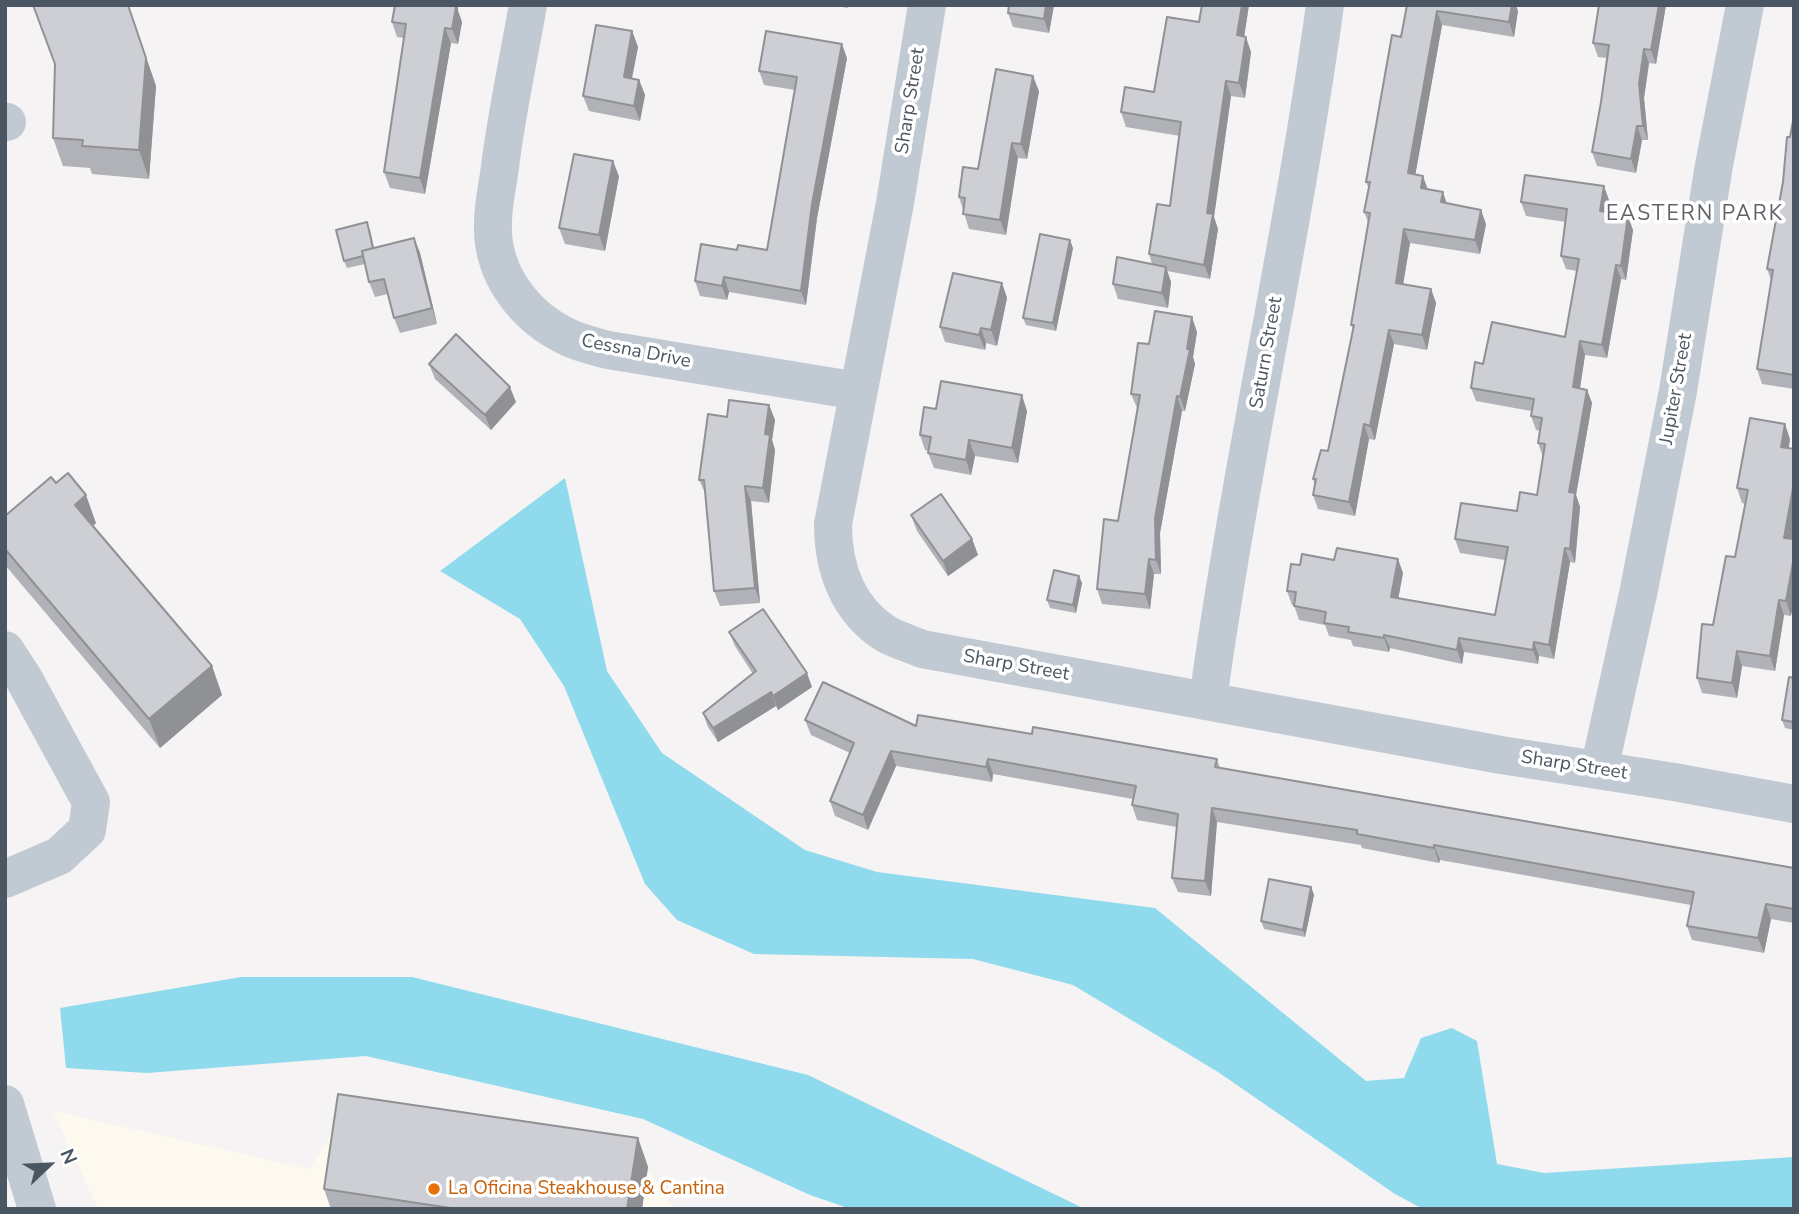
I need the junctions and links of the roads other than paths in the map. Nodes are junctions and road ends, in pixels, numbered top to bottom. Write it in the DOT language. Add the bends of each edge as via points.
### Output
graph roads {
  1 [pos="528,5"];
  2 [pos="927,5"];
  3 [pos="1325,5"];
  4 [pos="1745,5"];
  5 [pos="858,391"];
  6 [pos="5,650"];
  7 [pos="1208,700"];
  8 [pos="1599,770"];
  9 [pos="1794,804"];
  10 [pos="5,879"];
  11 [pos="5,1104"];
  12 [pos="37,1209"];
  1 -- 5 [label="street, Cessna Drive" via="492,224 497,261 525,308 573,340 608,351"];
  2 -- 5 [label="street, Sharp Street"];
  3 -- 7 [label="street, Saturn Street" via="1308,130 1223,594"];
  4 -- 8 [label="street, Jupiter Street" via="1678,391"];
  5 -- 7 [label="street, Sharp Street" via="833,524 833,547 839,576 869,620 887,634 922,649"];
  6 -- 10 [label="street" via="91,802 87,830 60,856"];
  7 -- 8 [label="street, Sharp Street"];
  8 -- 9 [label="street, Sharp Street"];
  11 -- 12 [label="street"];
}
